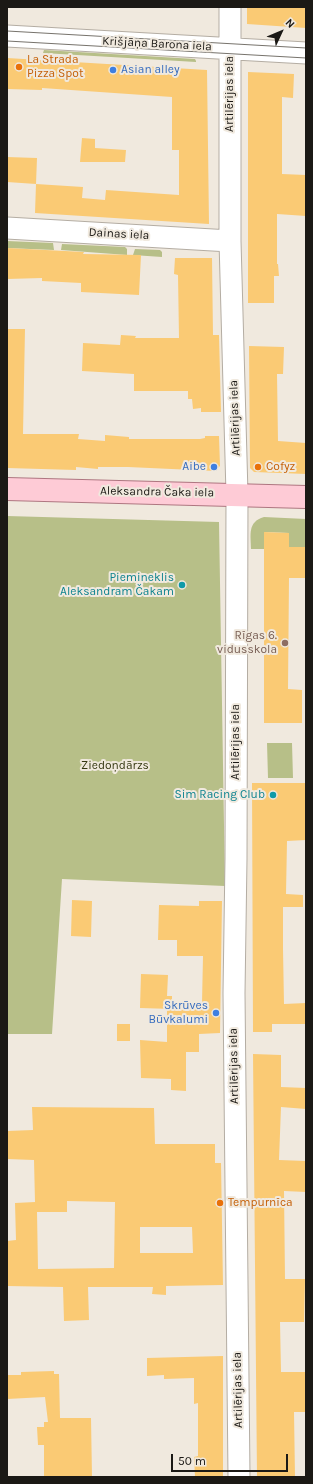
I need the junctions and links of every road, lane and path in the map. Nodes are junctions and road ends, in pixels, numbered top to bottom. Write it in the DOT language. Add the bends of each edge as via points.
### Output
graph roads {
  1 [pos="230,7"];
  2 [pos="7,36"];
  3 [pos="231,48"];
  4 [pos="306,53"];
  5 [pos="7,228"];
  6 [pos="230,241"];
  7 [pos="7,488"];
  8 [pos="237,494"];
  9 [pos="306,497"];
  10 [pos="239,1477"];
  1 -- 3 [label="street, Artilērijas iela"];
  2 -- 3 [label="street, Krišjāņa Barona iela"];
  3 -- 4 [label="street, Krišjāņa Barona iela"];
  3 -- 6 [label="street, Artilērijas iela"];
  5 -- 6 [label="street, Dainas iela"];
  6 -- 8 [label="street, Artilērijas iela"];
  7 -- 8 [label="main road, Aleksandra Čaka iela"];
  8 -- 9 [label="main road, Aleksandra Čaka iela"];
  8 -- 10 [label="street, Artilērijas iela" via="234,993"];
}
